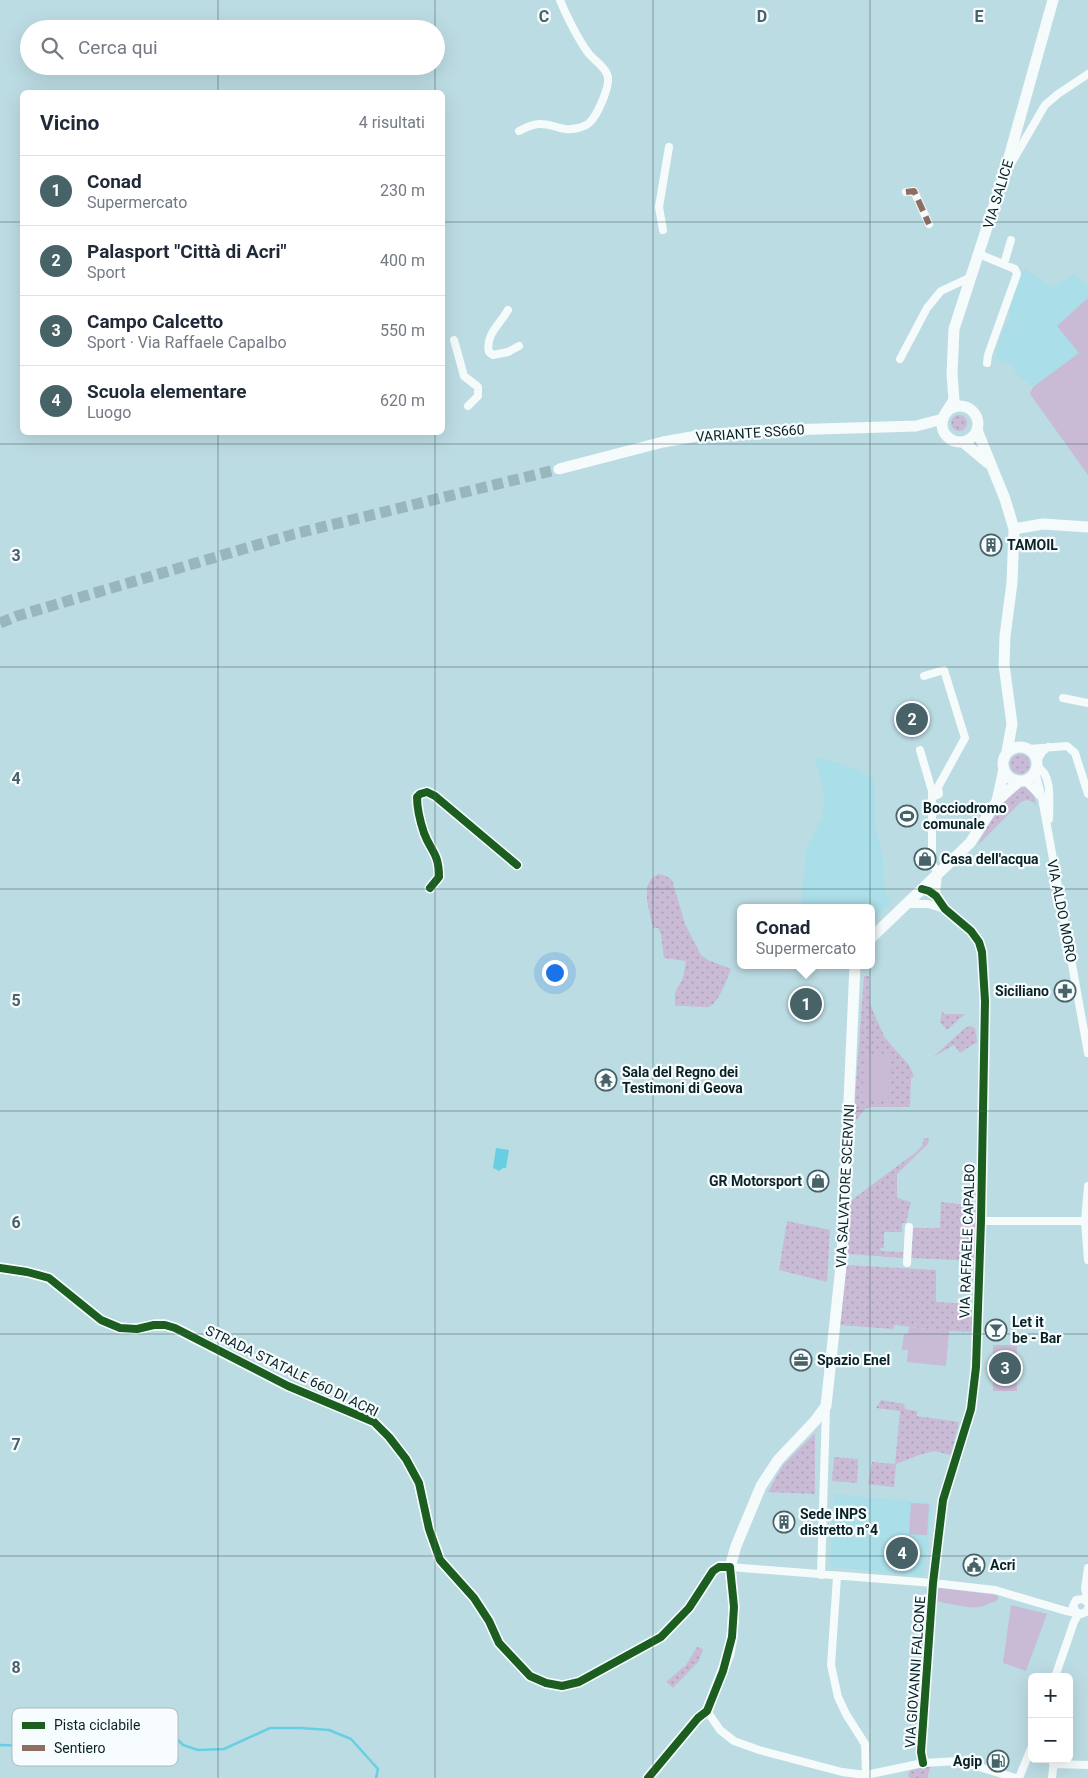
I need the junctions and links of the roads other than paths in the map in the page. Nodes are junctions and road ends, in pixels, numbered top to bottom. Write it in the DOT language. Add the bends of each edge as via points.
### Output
graph roads {
  1 [pos="560,0"];
  2 [pos="1053,0"];
  3 [pos="1088,74"];
  4 [pos="519,131"];
  5 [pos="668,147"];
  6 [pos="1004,175"];
  7 [pos="906,192"];
  8 [pos="929,224"];
  9 [pos="663,230"];
  10 [pos="1011,240"];
  11 [pos="979,254"];
  12 [pos="1004,264"];
  13 [pos="971,277"];
  14 [pos="508,310"];
  15 [pos="454,340"];
  16 [pos="519,346"];
  17 [pos="900,359"];
  18 [pos="987,363"];
  19 [pos="954,388"];
  20 [pos="468,406"];
  21 [pos="964,407"];
  22 [pos="944,417"];
  23 [pos="916,426"];
  24 [pos="977,430"];
  25 [pos="946,435"];
  26 [pos="963,442"];
  27 [pos="559,469"];
  28 [pos="993,469"];
  29 [pos="1088,527"];
  30 [pos="1014,529"];
  31 [pos="924,676"];
  32 [pos="1063,698"];
  33 [pos="1088,703"];
  34 [pos="1012,724"];
  35 [pos="1049,747"];
  36 [pos="1027,748"];
  37 [pos="920,750"];
  38 [pos="1007,752"];
  39 [pos="1036,766"];
  40 [pos="1004,769"];
  41 [pos="1086,779"];
  42 [pos="1022,780"];
  43 [pos="1088,794"];
  44 [pos="932,797"];
  45 [pos="1042,798"];
  46 [pos="997,801"];
  47 [pos="1050,843"];
  48 [pos="517,865"];
  49 [pos="938,873"];
  50 [pos="430,888"];
  51 [pos="922,889"];
  52 [pos="936,896"];
  53 [pos="907,904"];
  54 [pos="928,904"];
  55 [pos="945,909"];
  56 [pos="875,934"];
  57 [pos="856,969"];
  58 [pos="1088,1054"];
  59 [pos="1088,1186"];
  60 [pos="981,1221"];
  61 [pos="1085,1221"];
  62 [pos="909,1227"];
  63 [pos="1088,1260"];
  64 [pos="907,1263"];
  65 [pos="0,1268"];
  66 [pos="826,1406"];
  67 [pos="730,1567"];
  68 [pos="1088,1568"];
  69 [pos="821,1575"];
  70 [pos="837,1576"];
  71 [pos="933,1583"];
  72 [pos="1085,1588"];
  73 [pos="1075,1601"];
  74 [pos="1088,1604"];
  75 [pos="1054,1608"];
  76 [pos="1084,1611"];
  77 [pos="1061,1658"];
  78 [pos="1056,1673"];
  79 [pos="1062,1673"];
  80 [pos="707,1711"];
  81 [pos="1028,1755"];
  82 [pos="923,1763"];
  83 [pos="1054,1763"];
  84 [pos="1062,1763"];
  85 [pos="1088,1766"];
  86 [pos="866,1775"];
  87 [pos="648,1778"];
  88 [pos="1018,1778"];
  89 [pos="1052,1778"];
  1 -- 4 [label="street" via="589,54 608,76 604,96 590,122 583,127 572,129 538,123"];
  2 -- 6 [label="main road, VIA SALICE"];
  3 -- 6 [label="street" via="1045,105"];
  5 -- 9 [label="street" via="659,207"];
  6 -- 11 [label="main road, VIA SALICE"];
  7 -- 8 [label="street" via="914,191"];
  10 -- 12 [label="street"];
  11 -- 12 [label="street"];
  11 -- 13 [label="main road, VIA SALICE"];
  12 -- 18 [label="street" via="1015,269 1017,274"];
  13 -- 17 [label="street" via="941,291 926,308"];
  13 -- 19 [label="main road, VIA SALICE" via="954,329"];
  14 -- 16 [label="street" via="491,333 487,345 489,352 493,355"];
  15 -- 20 [label="street" via="464,376 478,387 478,396"];
  19 -- 21 [label="main road"];
  19 -- 22 [label="main road" via="954,400"];
  21 -- 22 [label="main road" via="954,408"];
  21 -- 24 [label="main road" via="975,416"];
  22 -- 23 [label="main road, VARIANTE SS660"];
  22 -- 25 [label="main road"];
  23 -- 25 [label="main road"];
  23 -- 27 [label="main road, VARIANTE SS660" via="703,435 654,444"];
  24 -- 26 [label="main road" via="972,438"];
  24 -- 28 [label="main road"];
  25 -- 26 [label="main road" via="953,441"];
  26 -- 28 [label="main road"];
  28 -- 30 [label="main road"];
  29 -- 30 [label="main road" via="1043,524"];
  30 -- 34 [label="main road" via="1004,665"];
  31 -- 44 [label="street" via="944,670 965,738 938,787 939,794"];
  32 -- 33 [label="street"];
  34 -- 36 [label="main road"];
  34 -- 38 [label="main road"];
  35 -- 36 [label="street"];
  35 -- 39 [label="street" via="1042,752"];
  35 -- 41 [label="street" via="1067,746 1075,753"];
  36 -- 38 [label="main road" via="1015,747"];
  36 -- 39 [label="main road" via="1034,754"];
  37 -- 44 [label="street"];
  38 -- 40 [label="main road" via="1003,760"];
  39 -- 42 [label="main road"];
  39 -- 45 [label="street, VIA ALDO MORO"];
  39 -- 47 [label="street" via="1046,776 1049,790"];
  40 -- 42 [label="main road" via="1010,778"];
  40 -- 46 [label="main road"];
  41 -- 43 [label="street"];
  42 -- 45 [label="street"];
  42 -- 46 [label="main road"];
  44 -- 49 [label="street" via="932,864"];
  45 -- 47 [label="street, VIA ALDO MORO"];
  46 -- 49 [label="main road" via="970,843"];
  47 -- 58 [label="street, VIA ALDO MORO"];
  48 -- 50 [label="street" via="427,792 417,797 417,808 425,834 438,859 439,877"];
  49 -- 51 [label="main road"];
  49 -- 52 [label="street"];
  51 -- 52 [label="street"];
  51 -- 53 [label="main road"];
  51 -- 54 [label="street"];
  52 -- 55 [label="street"];
  53 -- 54 [label="street"];
  53 -- 56 [label="main road"];
  54 -- 55 [label="street"];
  55 -- 60 [label="street, VIA RAFFAELE CAPALBO" via="971,931 982,952 985,1001"];
  57 -- 66 [label="main road, VIA SALVATORE SCERVINI" via="842,1257"];
  59 -- 61 [label="street"];
  60 -- 61 [label="street"];
  60 -- 71 [label="street, VIA RAFFAELE CAPALBO" via="973,1392 943,1500"];
  61 -- 63 [label="street"];
  62 -- 64 [label="street"];
  65 -- 67 [label="main road, STRADA STATALE 660 DI ACRI" via="49,1278 101,1320 120,1328 154,1325 175,1328 288,1386 374,1422 406,1459 419,1483 440,1560 474,1598 499,1643 530,1676 546,1683 562,1686 579,1682 661,1637 690,1608 713,1571"];
  66 -- 67 [label="main road" via="760,1486"];
  66 -- 69 [label="street"];
  67 -- 69 [label="street"];
  67 -- 80 [label="main road" via="734,1607 732,1637"];
  68 -- 72 [label="street"];
  69 -- 70 [label="street"];
  70 -- 71 [label="street"];
  70 -- 86 [label="street" via="831,1665 838,1697 865,1744"];
  71 -- 75 [label="street" via="995,1590"];
  71 -- 82 [label="street, VIA GIOVANNI FALCONE" via="921,1752"];
  72 -- 73 [label="street"];
  72 -- 74 [label="street"];
  73 -- 74 [label="street" via="1083,1599"];
  73 -- 75 [label="street" via="1067,1607"];
  73 -- 76 [label="street" via="1074,1608"];
  75 -- 76 [label="street"];
  76 -- 77 [label="street"];
  77 -- 78 [label="street"];
  77 -- 79 [label="street"];
  80 -- 86 [label="street" via="720,1730 734,1741 842,1772"];
  80 -- 87 [label="main road"];
  81 -- 88 [label="street"];
  82 -- 86 [label="street"];
  82 -- 88 [label="street" via="959,1761"];
  83 -- 89 [label="street"];
  84 -- 85 [label="street"];
}
